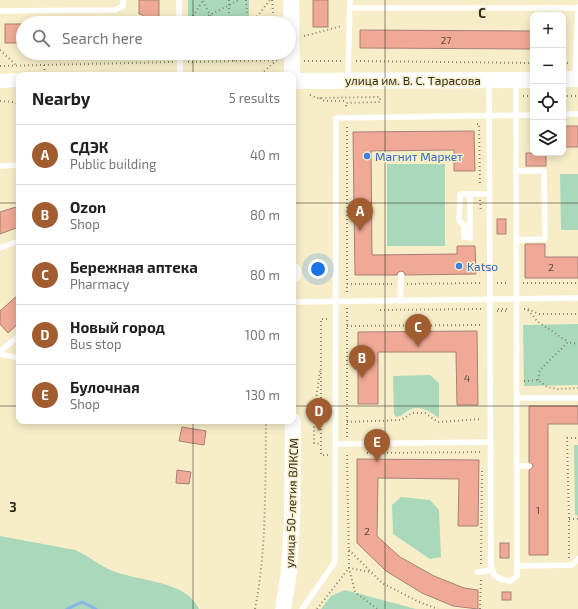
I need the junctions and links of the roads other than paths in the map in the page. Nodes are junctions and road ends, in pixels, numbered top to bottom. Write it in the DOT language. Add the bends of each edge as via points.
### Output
graph roads {
  1 [pos="124,0"];
  2 [pos="179,0"];
  3 [pos="291,0"];
  4 [pos="350,0"];
  5 [pos="425,1"];
  6 [pos="578,7"];
  7 [pos="350,8"];
  8 [pos="424,8"];
  9 [pos="0,11"];
  10 [pos="180,16"];
  11 [pos="291,16"];
  12 [pos="180,60"];
  13 [pos="292,60"];
  14 [pos="180,72"];
  15 [pos="292,72"];
  16 [pos="572,79"];
  17 [pos="16,80"];
  18 [pos="489,80"];
  19 [pos="516,80"];
  20 [pos="530,80"];
  21 [pos="0,81"];
  22 [pos="296,81"];
  23 [pos="348,81"];
  24 [pos="566,114"];
  25 [pos="578,114"];
  26 [pos="489,115"];
  27 [pos="519,115"];
  28 [pos="530,115"];
  29 [pos="16,165"];
  30 [pos="0,166"];
  31 [pos="517,171"];
  32 [pos="470,194"];
  33 [pos="489,194"];
  34 [pos="517,240"];
  35 [pos="16,243"];
  36 [pos="0,248"];
  37 [pos="401,275"];
  38 [pos="578,298"];
  39 [pos="490,299"];
  40 [pos="520,299"];
  41 [pos="400,301"];
  42 [pos="296,302"];
  43 [pos="336,302"];
  44 [pos="16,339"];
  45 [pos="0,353"];
  46 [pos="16,357"];
  47 [pos="520,398"];
  48 [pos="578,398"];
  49 [pos="293,424"];
  50 [pos="491,442"];
  51 [pos="336,444"];
  52 [pos="518,466"];
  53 [pos="529,466"];
  54 [pos="578,558"];
  55 [pos="517,566"];
  56 [pos="492,570"];
  57 [pos="478,572"];
  58 [pos="283,609"];
  59 [pos="302,609"];
  1 -- 9 [label="lane" via="123,6 115,10"];
  2 -- 10 [label="lane"];
  3 -- 11 [label="main road"];
  4 -- 7 [label="lane"];
  5 -- 8 [label="lane"];
  6 -- 8 [label="lane"];
  6 -- 16 [label="lane"];
  7 -- 8 [label="lane"];
  7 -- 23 [label="lane"];
  12 -- 14 [label="lane"];
  13 -- 15 [label="main road"];
  17 -- 21 [label="street"];
  18 -- 19 [label="main road, улица им. В. С. Тарасова"];
  18 -- 23 [label="main road, улица им. В. С. Тарасова"];
  18 -- 26 [label="lane"];
  19 -- 20 [label="main road, улица им. В. С. Тарасова"];
  19 -- 27 [label="lane"];
  22 -- 23 [label="main road, улица им. В. С. Тарасова"];
  24 -- 25 [label="lane"];
  26 -- 27 [label="lane"];
  26 -- 33 [label="lane"];
  26 -- 43 [label="lane" via="336,118"];
  27 -- 28 [label="lane"];
  27 -- 31 [label="lane"];
  29 -- 30 [label="lane"];
  31 -- 34 [label="lane"];
  31 -- 34 [label="lane" via="544,171 546,239"];
  32 -- 32 [label="lane" via="460,194 459,220 464,225 464,237 470,238"];
  32 -- 33 [label="lane"];
  33 -- 39 [label="lane"];
  34 -- 40 [label="lane" via="517,283"];
  35 -- 36 [label="lane"];
  37 -- 41 [label="lane"];
  38 -- 40 [label="lane"];
  39 -- 40 [label="lane"];
  39 -- 41 [label="lane"];
  39 -- 50 [label="lane"];
  40 -- 47 [label="lane"];
  41 -- 43 [label="lane"];
  42 -- 43 [label="lane"];
  43 -- 51 [label="lane"];
  44 -- 45 [label="lane"];
  45 -- 46 [label="lane"];
  47 -- 48 [label="lane"];
  47 -- 52 [label="lane"];
  49 -- 58 [label="main road, улица 50-летия ВЛКСМ" via="292,520 289,572"];
  50 -- 51 [label="lane"];
  50 -- 56 [label="lane"];
  51 -- 59 [label="lane" via="335,562"];
  52 -- 53 [label="lane"];
  52 -- 55 [label="lane"];
  54 -- 55 [label="lane" via="572,565"];
  55 -- 56 [label="lane" via="516,576 511,581 494,575"];
  56 -- 57 [label="lane"];
}
